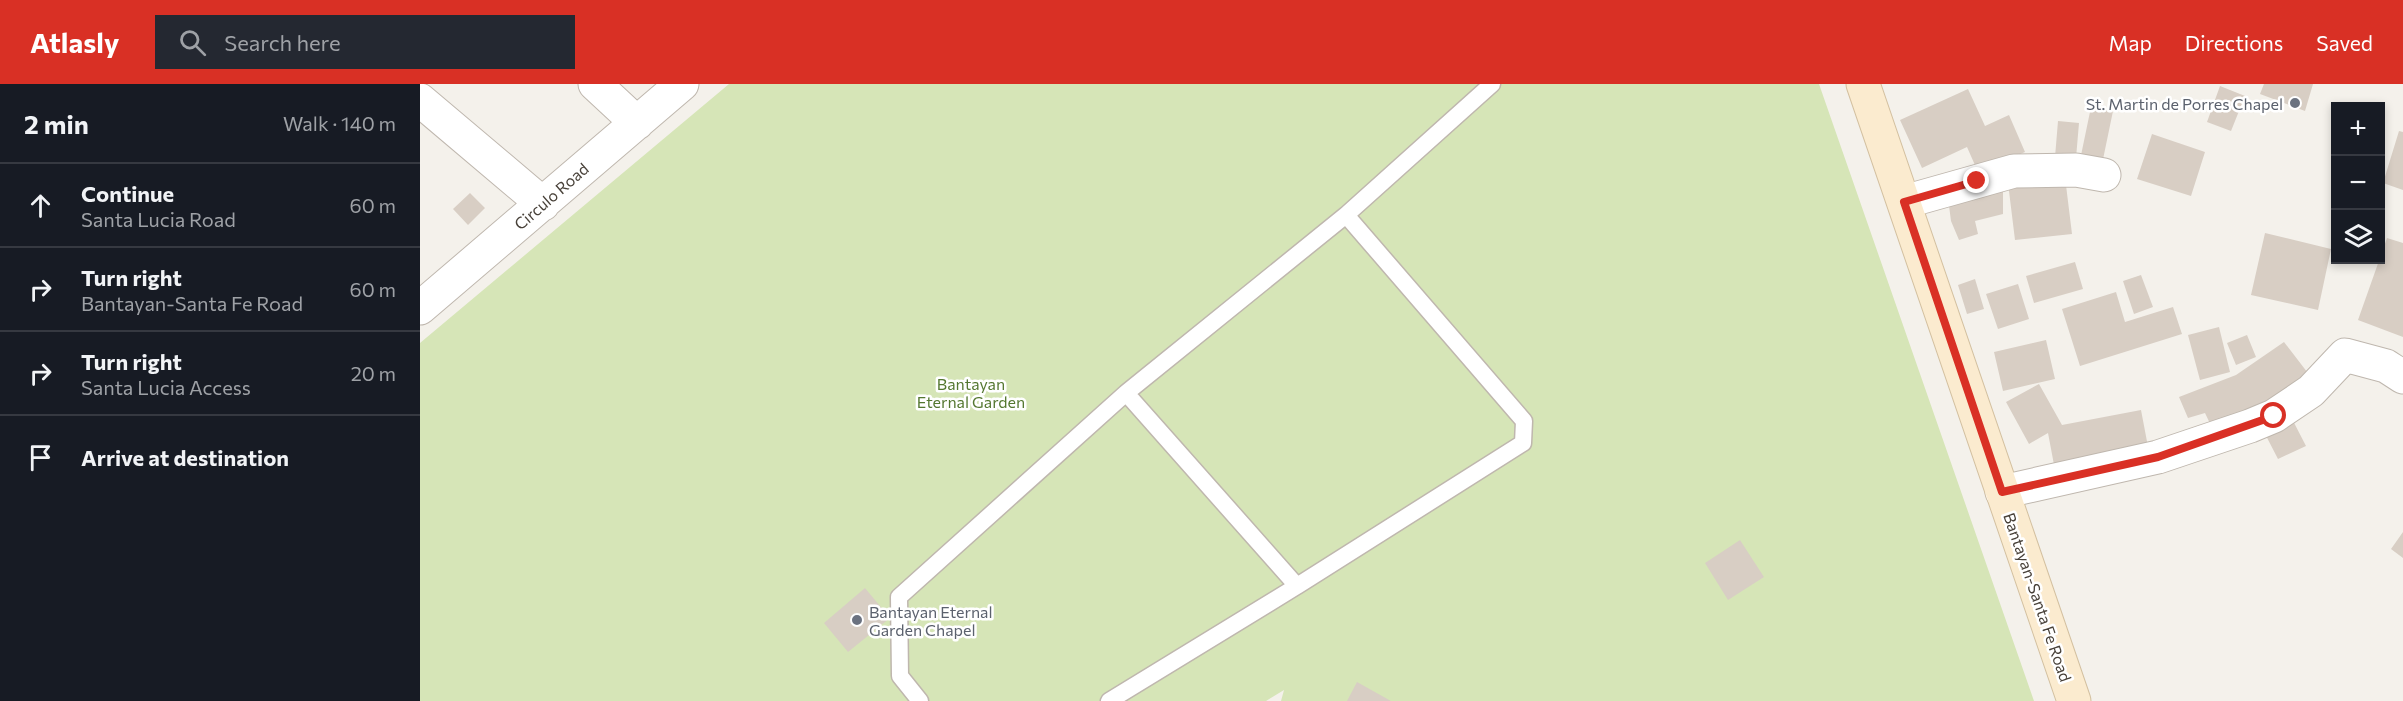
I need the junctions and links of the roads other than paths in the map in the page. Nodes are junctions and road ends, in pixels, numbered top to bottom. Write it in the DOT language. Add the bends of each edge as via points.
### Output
graph roads {
  1 [pos="595,84"];
  2 [pos="682,84"];
  3 [pos="1492,84"];
  4 [pos="1863,84"];
  5 [pos="420,100"];
  6 [pos="637,123"];
  7 [pos="2104,176"];
  8 [pos="1904,202"];
  9 [pos="543,204"];
  10 [pos="1346,215"];
  11 [pos="420,308"];
  12 [pos="2403,377"];
  13 [pos="1126,393"];
  14 [pos="2002,492"];
  15 [pos="1297,586"];
  16 [pos="920,701"];
  17 [pos="1109,701"];
  18 [pos="2074,701"];
  1 -- 6 [label="street"];
  2 -- 6 [label="street, Circulo Road"];
  3 -- 10 [label="lane"];
  4 -- 8 [label="main road, Bantayan-Santa Fe Road"];
  5 -- 9 [label="street"];
  6 -- 9 [label="street, Circulo Road"];
  7 -- 8 [label="street" via="2076,171 2014,171"];
  8 -- 14 [label="main road, Bantayan-Santa Fe Road"];
  9 -- 11 [label="street, Circulo Road"];
  10 -- 13 [label="lane"];
  10 -- 15 [label="lane" via="1524,421 1523,443"];
  12 -- 14 [label="street" via="2386,366 2345,355 2311,391 2274,416 2250,426 2158,457"];
  13 -- 15 [label="lane"];
  13 -- 16 [label="lane" via="899,597 900,676"];
  14 -- 18 [label="main road, Bantayan-Santa Fe Road"];
  15 -- 17 [label="lane"];
}
